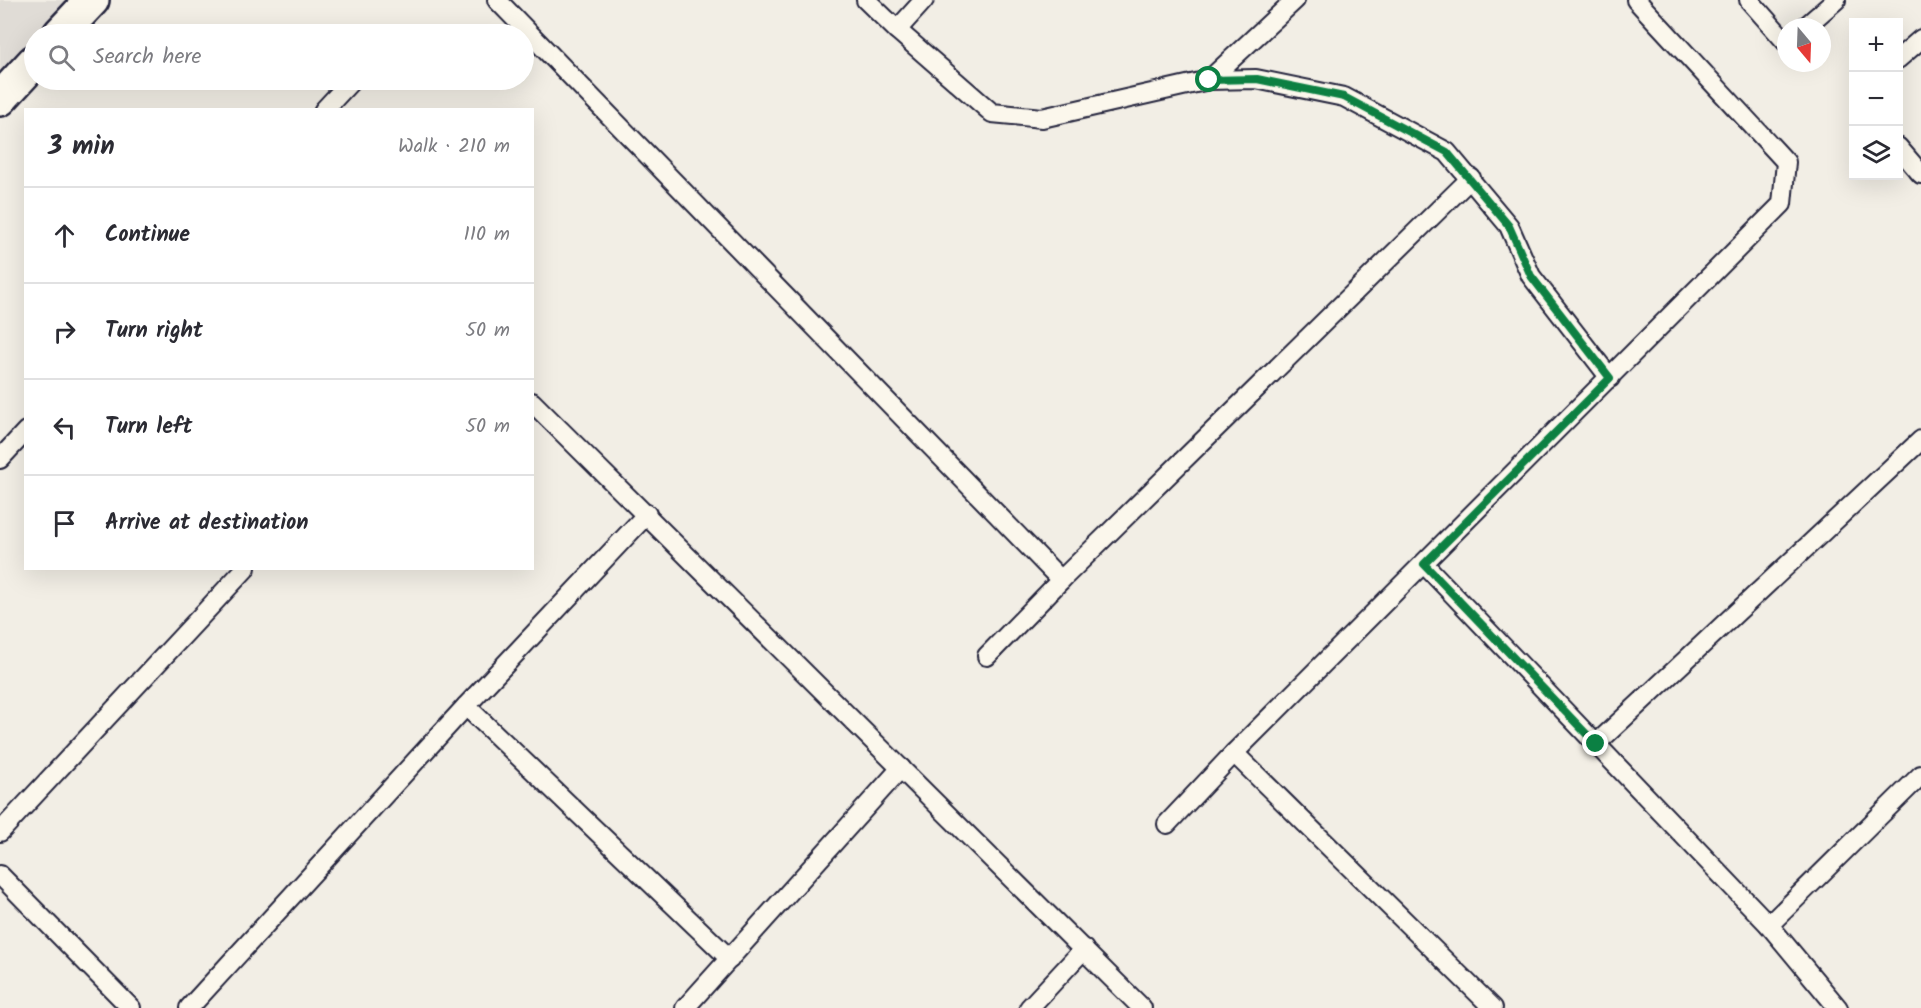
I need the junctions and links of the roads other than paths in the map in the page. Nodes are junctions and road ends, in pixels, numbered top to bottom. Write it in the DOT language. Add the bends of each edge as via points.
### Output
graph roads {
  1 [pos="92,0"];
  2 [pos="497,0"];
  3 [pos="866,0"];
  4 [pos="924,0"];
  5 [pos="1295,0"];
  6 [pos="1636,0"];
  7 [pos="1749,0"];
  8 [pos="1836,0"];
  9 [pos="1815,18"];
  10 [pos="69,24"];
  11 [pos="520,24"];
  12 [pos="897,30"];
  13 [pos="1777,32"];
  14 [pos="534,38"];
  15 [pos="1921,39"];
  16 [pos="1903,55"];
  17 [pos="24,73"];
  18 [pos="1209,80"];
  19 [pos="343,90"];
  20 [pos="0,99"];
  21 [pos="326,108"];
  22 [pos="1903,152"];
  23 [pos="1921,174"];
  24 [pos="1471,178"];
  25 [pos="1610,378"];
  26 [pos="534,404"];
  27 [pos="24,433"];
  28 [pos="1921,440"];
  29 [pos="0,459"];
  30 [pos="647,514"];
  31 [pos="1424,564"];
  32 [pos="244,570"];
  33 [pos="1061,580"];
  34 [pos="987,656"];
  35 [pos="466,706"];
  36 [pos="1596,744"];
  37 [pos="1234,753"];
  38 [pos="901,768"];
  39 [pos="1921,775"];
  40 [pos="1167,824"];
  41 [pos="0,832"];
  42 [pos="0,875"];
  43 [pos="1769,925"];
  44 [pos="1084,949"];
  45 [pos="730,959"];
  46 [pos="131,1008"];
  47 [pos="189,1008"];
  48 [pos="685,1008"];
  49 [pos="1029,1008"];
  50 [pos="1142,1008"];
  51 [pos="1493,1008"];
  52 [pos="1838,1008"];
  1 -- 10 [label="main road"];
  2 -- 11 [label="lane"];
  3 -- 12 [label="lane"];
  4 -- 12 [label="lane"];
  5 -- 18 [label="lane"];
  6 -- 25 [label="lane" via="1786,162 1782,204"];
  7 -- 13 [label="lane"];
  8 -- 9 [label="lane"];
  12 -- 18 [label="lane" via="992,113 1041,118"];
  14 -- 33 [label="lane"];
  15 -- 16 [label="lane"];
  17 -- 20 [label="main road"];
  18 -- 24 [label="lane" via="1257,79 1344,97 1447,152"];
  19 -- 21 [label="lane"];
  22 -- 23 [label="lane"];
  24 -- 25 [label="lane" via="1509,226 1531,276"];
  24 -- 33 [label="lane"];
  25 -- 31 [label="lane"];
  26 -- 30 [label="lane"];
  27 -- 29 [label="lane"];
  28 -- 36 [label="lane"];
  30 -- 35 [label="lane"];
  30 -- 38 [label="lane"];
  31 -- 36 [label="lane"];
  31 -- 37 [label="lane"];
  32 -- 41 [label="lane"];
  33 -- 34 [label="lane"];
  35 -- 45 [label="lane"];
  35 -- 47 [label="lane"];
  36 -- 43 [label="lane"];
  37 -- 40 [label="lane"];
  37 -- 51 [label="lane"];
  38 -- 44 [label="lane"];
  38 -- 45 [label="lane"];
  39 -- 43 [label="lane"];
  42 -- 46 [label="lane"];
  43 -- 52 [label="lane"];
  44 -- 49 [label="lane"];
  44 -- 50 [label="lane"];
  45 -- 48 [label="lane"];
}
